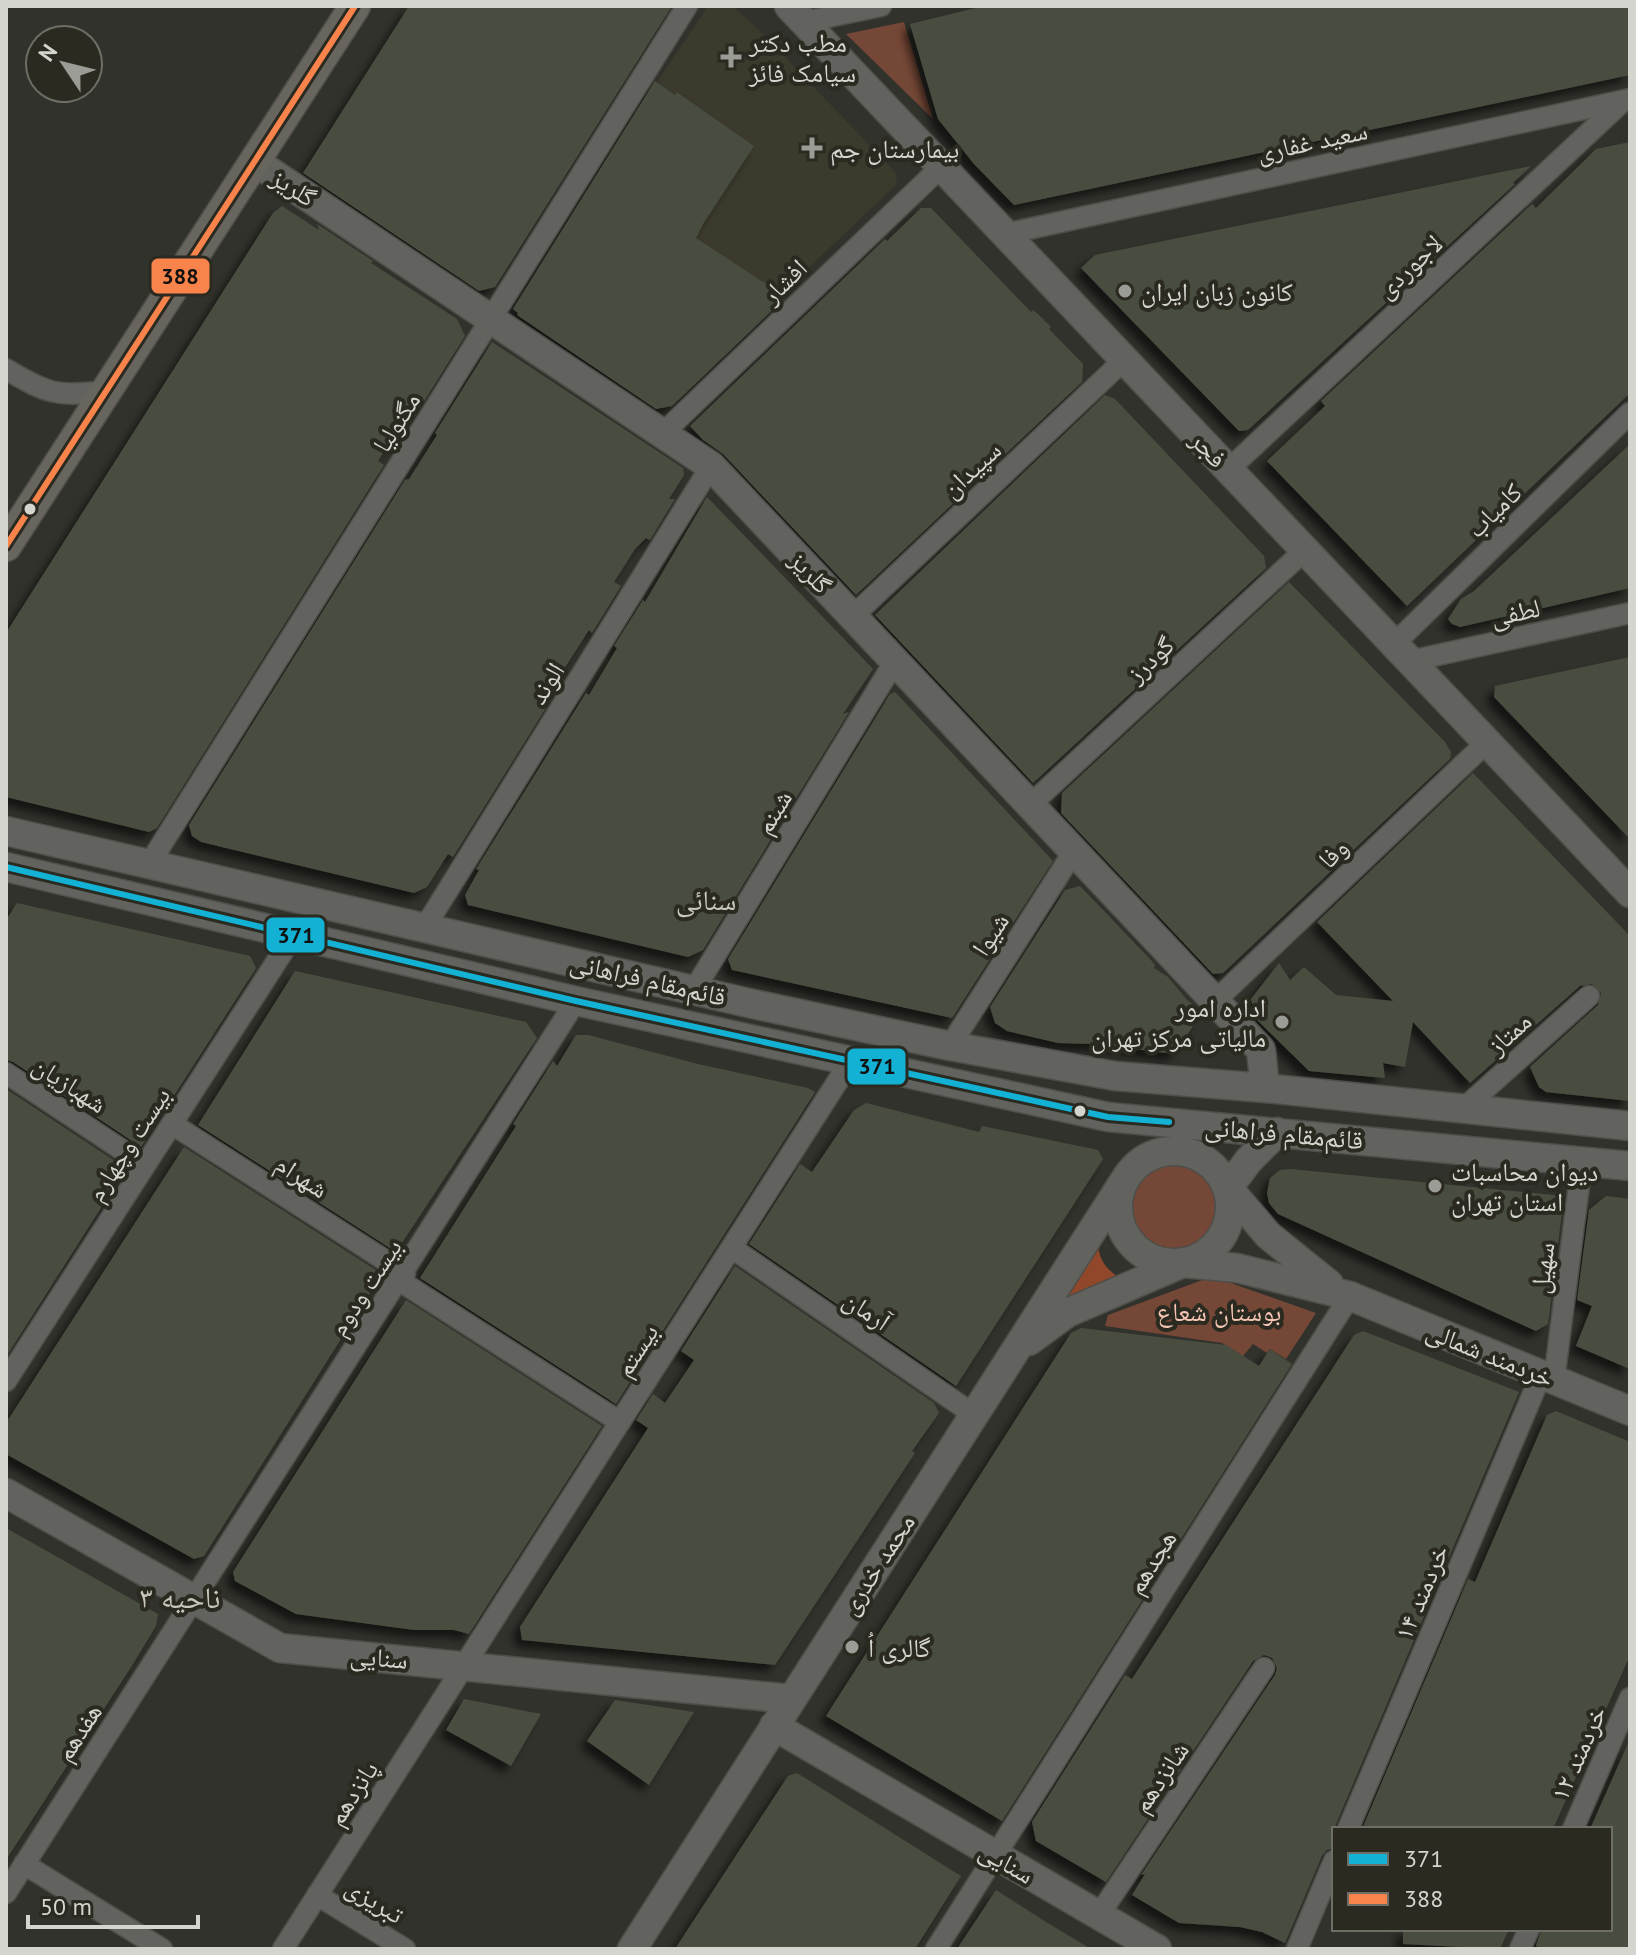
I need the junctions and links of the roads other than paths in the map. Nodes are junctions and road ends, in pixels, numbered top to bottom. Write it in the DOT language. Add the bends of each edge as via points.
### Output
graph roads {
  1 [pos="355,6"];
  2 [pos="687,6"];
  3 [pos="881,6"];
  4 [pos="797,14"];
  5 [pos="1627,100"];
  6 [pos="254,161"];
  7 [pos="941,167"];
  8 [pos="1005,234"];
  9 [pos="492,318"];
  10 [pos="1124,360"];
  11 [pos="6,369"];
  12 [pos="106,391"];
  13 [pos="1630,413"];
  14 [pos="663,433"];
  15 [pos="711,466"];
  16 [pos="1228,470"];
  17 [pos="6,546"];
  18 [pos="1305,550"];
  19 [pos="1630,613"];
  20 [pos="853,616"];
  21 [pos="1402,652"];
  22 [pos="895,661"];
  23 [pos="1487,742"];
  24 [pos="1030,805"];
  25 [pos="6,831"];
  26 [pos="1074,851"];
  27 [pos="148,866"];
  28 [pos="9,872"];
  29 [pos="1626,880"];
  30 [pos="425,927"];
  31 [pos="293,936"];
  32 [pos="694,990"];
  33 [pos="1589,996"];
  34 [pos="576,1001"];
  35 [pos="1215,1001"];
  36 [pos="950,1046"];
  37 [pos="850,1062"];
  38 [pos="6,1073"];
  39 [pos="1178,1081"];
  40 [pos="1265,1088"];
  41 [pos="1463,1109"];
  42 [pos="1169,1122"];
  43 [pos="172,1124"];
  44 [pos="1630,1126"];
  45 [pos="1277,1132"];
  46 [pos="1582,1162"];
  47 [pos="145,1165"];
  48 [pos="1630,1166"];
  49 [pos="1130,1173"];
  50 [pos="1228,1188"];
  51 [pos="732,1248"];
  52 [pos="1183,1263"];
  53 [pos="402,1277"];
  54 [pos="1350,1296"];
  55 [pos="1010,1357"];
  56 [pos="1548,1377"];
  57 [pos="6,1381"];
  58 [pos="1630,1411"];
  59 [pos="973,1414"];
  60 [pos="620,1422"];
  61 [pos="6,1493"];
  62 [pos="194,1599"];
  63 [pos="464,1665"];
  64 [pos="1264,1668"];
  65 [pos="1630,1698"];
  66 [pos="791,1699"];
  67 [pos="774,1726"];
  68 [pos="1349,1827"];
  69 [pos="1574,1827"];
  70 [pos="997,1856"];
  71 [pos="24,1864"];
  72 [pos="1332,1866"];
  73 [pos="6,1893"];
  74 [pos="317,1895"];
  75 [pos="1099,1915"];
  76 [pos="162,1949"];
  77 [pos="283,1949"];
  78 [pos="405,1949"];
  79 [pos="632,1949"];
  80 [pos="936,1949"];
  81 [pos="1157,1949"];
  82 [pos="1297,1949"];
  1 -- 6 [label="main road"];
  2 -- 9 [label="street, مگنولیا"];
  3 -- 4 [label="street"];
  4 -- 7 [label="street, فجر"];
  5 -- 8 [label="street, سعید غفاری"];
  5 -- 16 [label="street, لاجوردی"];
  6 -- 9 [label="street, گلریز"];
  6 -- 12 [label="main road"];
  7 -- 8 [label="street, فجر"];
  7 -- 14 [label="street, افشار"];
  8 -- 10 [label="street, فجر"];
  9 -- 14 [label="street, گلریز"];
  9 -- 27 [label="street, مگنولیا"];
  10 -- 16 [label="street, فجر"];
  10 -- 20 [label="street, سپیدان"];
  11 -- 12 [label="street" via="55,394"];
  12 -- 17 [label="main road"];
  13 -- 21 [label="street, کامیاب"];
  14 -- 15 [label="street, گلریز"];
  15 -- 20 [label="street, گلریز"];
  15 -- 30 [label="street, الوند"];
  16 -- 18 [label="street, فجر"];
  18 -- 21 [label="street, فجر"];
  18 -- 24 [label="street, گودرز"];
  19 -- 21 [label="street, لطفی"];
  20 -- 22 [label="street, گلریز"];
  21 -- 23 [label="street, فجر"];
  22 -- 24 [label="street, گلریز"];
  22 -- 32 [label="street, شبنم"];
  23 -- 29 [label="street, فجر"];
  23 -- 35 [label="street, وفا"];
  24 -- 26 [label="street, گلریز"];
  25 -- 27 [label="street, قائم‌مقام فراهانی"];
  26 -- 35 [label="street, گلریز"];
  26 -- 36 [label="street, شیوا"];
  27 -- 30 [label="street, قائم‌مقام فراهانی"];
  28 -- 31 [label="street, قائم‌مقام فراهانی"];
  30 -- 32 [label="street, قائم‌مقام فراهانی"];
  31 -- 34 [label="street, قائم‌مقام فراهانی"];
  31 -- 43 [label="street, بیست وچهارم"];
  32 -- 36 [label="street, قائم‌مقام فراهانی"];
  33 -- 41 [label="street, ممتاز"];
  34 -- 37 [label="street, قائم‌مقام فراهانی"];
  34 -- 53 [label="street, بیست ودوم"];
  35 -- 40 [label="street, گلریز" via="1261,1050"];
  36 -- 39 [label="street, قائم‌مقام فراهانی" via="1115,1076"];
  37 -- 42 [label="street, قائم‌مقام فراهانی" via="1108,1117"];
  37 -- 51 [label="street, بیستم"];
  38 -- 47 [label="street, شهبازیان"];
  39 -- 40 [label="street, قائم‌مقام فراهانی"];
  39 -- 42 [label="street"];
  40 -- 41 [label="street, قائم‌مقام فراهانی"];
  41 -- 44 [label="street, قائم‌مقام فراهانی"];
  42 -- 45 [label="street, قائم‌مقام فراهانی"];
  42 -- 49 [label="street, محمد خدری"];
  43 -- 47 [label="street, بیست وچهارم"];
  43 -- 53 [label="street, شهرام"];
  45 -- 46 [label="street, قائم‌مقام فراهانی"];
  45 -- 50 [label="street"];
  46 -- 48 [label="street, قائم‌مقام فراهانی"];
  46 -- 56 [label="street, سهیل"];
  47 -- 57 [label="street, بیست وچهارم"];
  49 -- 50 [label="street" via="1150,1156 1180,1151 1209,1163"];
  49 -- 52 [label="street" via="1119,1198 1123,1232 1134,1247 1157,1260"];
  49 -- 55 [label="street, محمد خدری"];
  50 -- 52 [label="street" via="1231,1204 1223,1236 1199,1258"];
  50 -- 54 [label="street, خردمند شمالی" via="1274,1241"];
  51 -- 59 [label="street, آرمان"];
  51 -- 60 [label="street, بیستم"];
  52 -- 54 [label="street, خردمند شمالی" via="1262,1273"];
  52 -- 55 [label="street" via="1067,1313"];
  53 -- 60 [label="street, شهرام"];
  53 -- 62 [label="street, بیست ودوم"];
  54 -- 56 [label="street, خردمند شمالی"];
  54 -- 70 [label="street, هجدهم"];
  55 -- 59 [label="street, محمد خدری"];
  56 -- 58 [label="street, خردمند شمالی"];
  56 -- 68 [label="street, خردمند ۱۴"];
  59 -- 66 [label="street, محمد خدری"];
  60 -- 63 [label="street, بیستم"];
  61 -- 62 [label="street, سنایی"];
  62 -- 63 [label="street, سنایی" via="280,1648"];
  62 -- 71 [label="street, هفدهم"];
  63 -- 66 [label="street, سنایی"];
  63 -- 74 [label="street, پانزدهم"];
  64 -- 75 [label="street, شانزدهم"];
  65 -- 69 [label="street, خردمند ۱۲"];
  66 -- 67 [label="street, محمد خدری"];
  67 -- 70 [label="street, سنایی"];
  67 -- 79 [label="street, محمد خدری"];
  70 -- 75 [label="street, سنایی"];
  70 -- 80 [label="street, هجدهم"];
  71 -- 73 [label="street, هفدهم"];
  71 -- 76 [label="street"];
  72 -- 82 [label="street"];
  74 -- 77 [label="street, پانزدهم"];
  74 -- 78 [label="street, تبریزی"];
  75 -- 81 [label="street, سنایی"];
}
